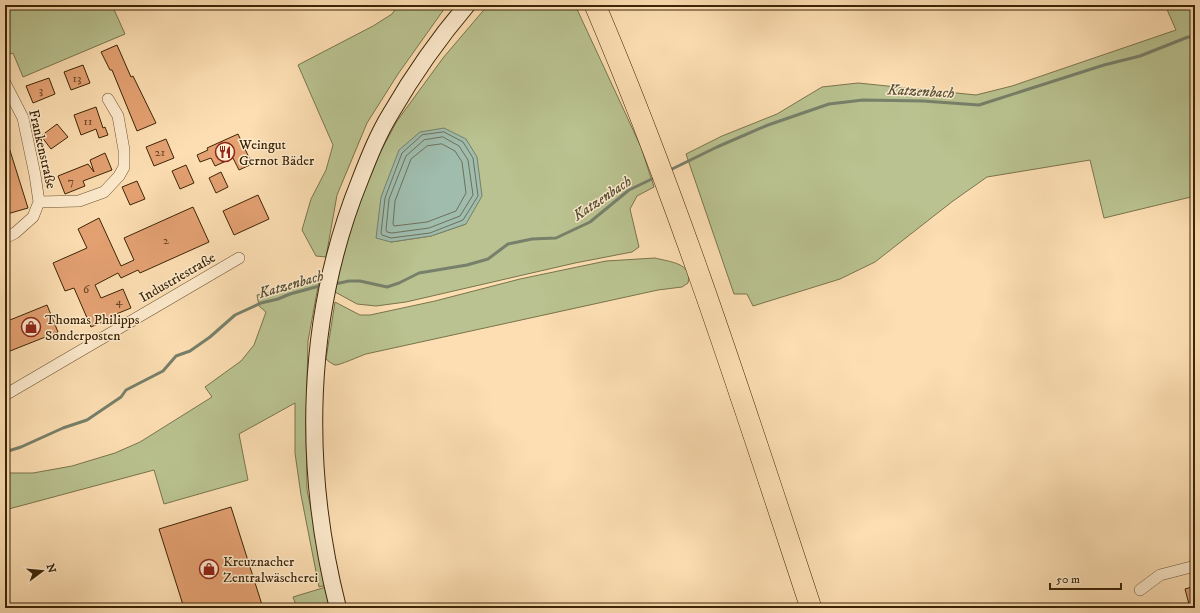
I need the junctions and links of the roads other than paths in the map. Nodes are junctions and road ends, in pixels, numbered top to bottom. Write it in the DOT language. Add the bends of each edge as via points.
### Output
graph roads {
  1 [pos="467,5"];
  2 [pos="595,5"];
  3 [pos="608,5"];
  4 [pos="5,83"];
  5 [pos="108,100"];
  6 [pos="664,157"];
  7 [pos="677,192"];
  8 [pos="39,202"];
  9 [pos="5,238"];
  10 [pos="239,258"];
  11 [pos="5,395"];
  12 [pos="1195,566"];
  13 [pos="1140,590"];
  14 [pos="338,608"];
  15 [pos="811,608"];
  16 [pos="824,608"];
  1 -- 14 [label="main road" via="447,29 390,113 370,153 351,202 326,290 315,375 316,482 325,547"];
  2 -- 6 [label="highway"];
  3 -- 6 [label="highway"];
  4 -- 8 [label="street, Frankenstraße" via="23,118"];
  5 -- 8 [label="street, Frankenstraße" via="118,116 124,150 124,167 119,176 104,192 79,201"];
  6 -- 7 [label="highway"];
  7 -- 15 [label="highway" via="724,345"];
  7 -- 16 [label="highway" via="717,285"];
  8 -- 9 [label="street, Frankenstraße" via="33,217"];
  10 -- 11 [label="street, Industriestraße"];
  12 -- 13 [label="street" via="1160,575"];
}
